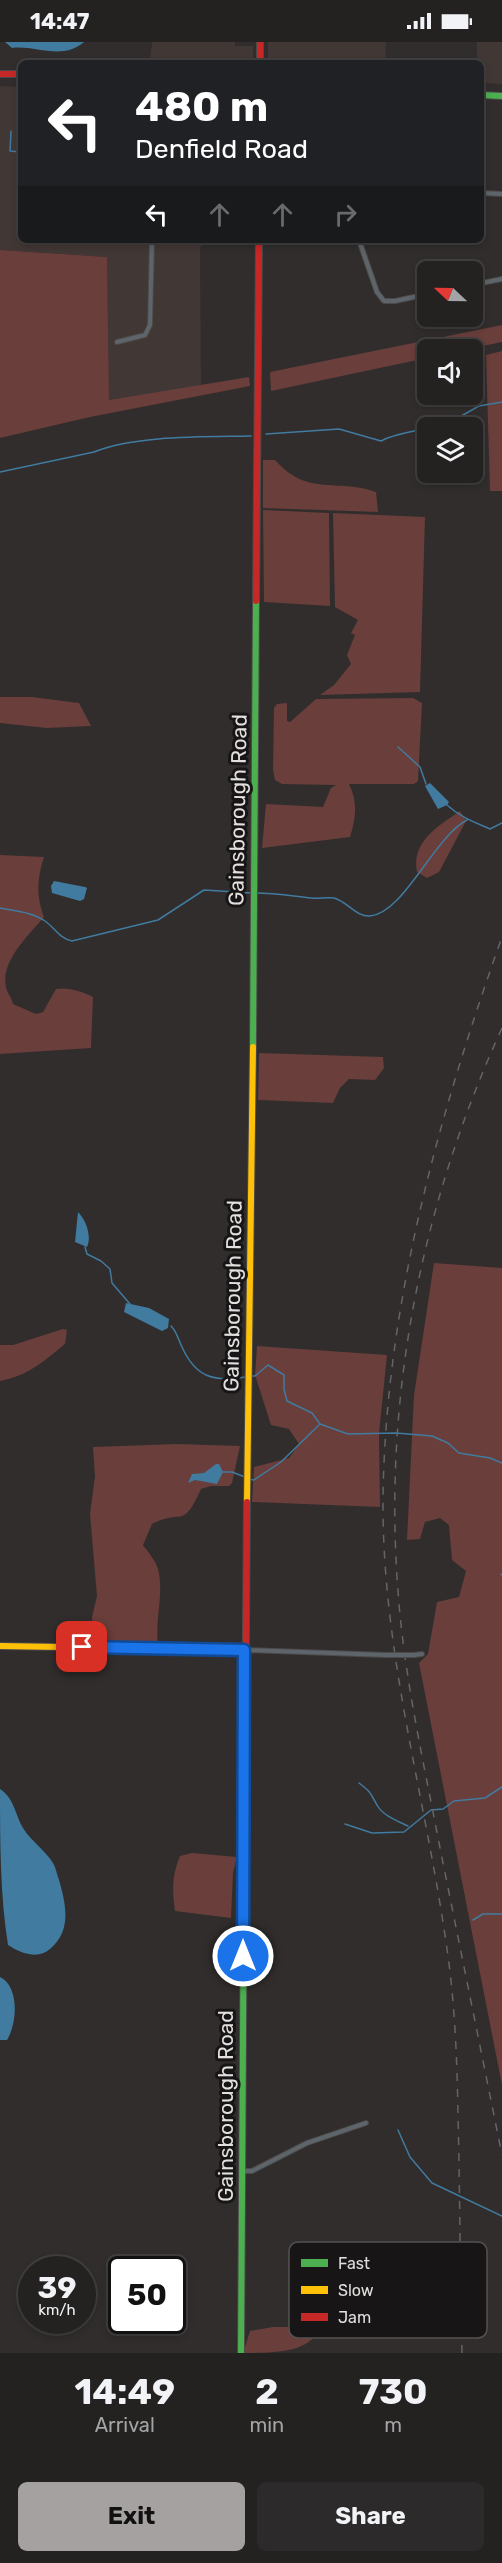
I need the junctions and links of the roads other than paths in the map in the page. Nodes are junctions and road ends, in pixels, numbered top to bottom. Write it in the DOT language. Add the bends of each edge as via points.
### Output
graph roads {
  1 [pos="260,42"];
  2 [pos="260,60"];
  3 [pos="0,74"];
  4 [pos="18,74"];
  5 [pos="484,95"];
  6 [pos="502,96"];
  7 [pos="484,193"];
  8 [pos="502,194"];
  9 [pos="152,243"];
  10 [pos="259,243"];
  11 [pos="360,243"];
  12 [pos="502,279"];
  13 [pos="483,283"];
  14 [pos="417,296"];
  15 [pos="117,342"];
  16 [pos="0,1646"];
  17 [pos="244,1650"];
  18 [pos="422,1654"];
  19 [pos="366,2123"];
  20 [pos="242,2171"];
  21 [pos="241,2353"];
  1 -- 2 [label="main road"];
  3 -- 4 [label="main road"];
  5 -- 6 [label="main road"];
  7 -- 8 [label="street"];
  9 -- 15 [label="street" via="150,326 145,335"];
  10 -- 17 [label="main road, Gainsborough Road"];
  11 -- 14 [label="street" via="377,292 384,301"];
  12 -- 13 [label="street"];
  16 -- 17 [label="main road"];
  17 -- 18 [label="street, bridge"];
  17 -- 20 [label="main road, Gainsborough Road"];
  19 -- 20 [label="street" via="307,2143 252,2171"];
  20 -- 21 [label="main road, Gainsborough Road"];
}
